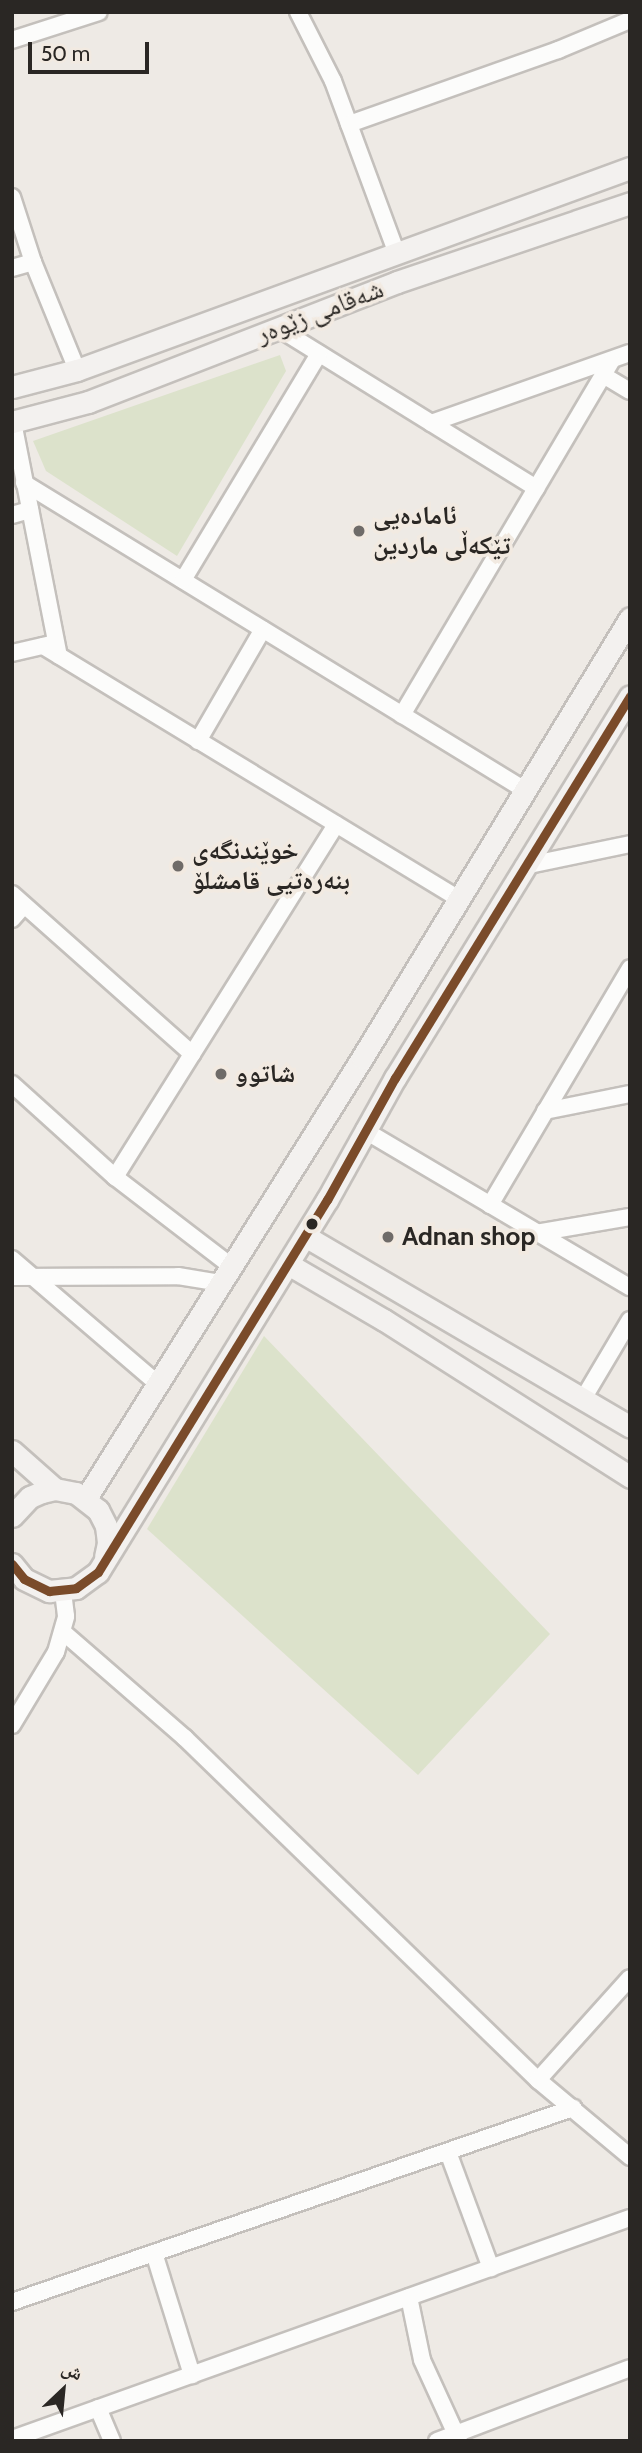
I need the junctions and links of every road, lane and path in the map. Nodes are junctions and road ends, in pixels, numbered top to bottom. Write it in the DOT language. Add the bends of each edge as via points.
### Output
graph roads {
  1 [pos="99,12"];
  2 [pos="298,12"];
  3 [pos="626,12"];
  4 [pos="629,20"];
  5 [pos="12,40"];
  6 [pos="349,124"];
  7 [pos="630,168"];
  8 [pos="12,197"];
  9 [pos="630,203"];
  10 [pos="396,251"];
  11 [pos="33,262"];
  12 [pos="12,268"];
  13 [pos="278,328"];
  14 [pos="630,353"];
  15 [pos="319,354"];
  16 [pos="607,368"];
  17 [pos="77,370"];
  18 [pos="12,387"];
  19 [pos="630,391"];
  20 [pos="12,422"];
  21 [pos="431,423"];
  22 [pos="24,482"];
  23 [pos="536,488"];
  24 [pos="30,510"];
  25 [pos="12,515"];
  26 [pos="183,580"];
  27 [pos="630,618"];
  28 [pos="263,629"];
  29 [pos="53,648"];
  30 [pos="12,653"];
  31 [pos="626,708"];
  32 [pos="402,715"];
  33 [pos="198,741"];
  34 [pos="525,790"];
  35 [pos="335,825"];
  36 [pos="630,844"];
  37 [pos="524,866"];
  38 [pos="18,899"];
  39 [pos="459,899"];
  40 [pos="12,919"];
  41 [pos="630,968"];
  42 [pos="192,1054"];
  43 [pos="362,1058"];
  44 [pos="395,1078"];
  45 [pos="12,1084"];
  46 [pos="630,1094"];
  47 [pos="545,1111"];
  48 [pos="364,1130"];
  49 [pos="116,1177"];
  50 [pos="490,1205"];
  51 [pos="630,1217"];
  52 [pos="536,1233"];
  53 [pos="305,1236"];
  54 [pos="12,1259"];
  55 [pos="288,1264"];
  56 [pos="226,1275"];
  57 [pos="30,1276"];
  58 [pos="12,1277"];
  59 [pos="630,1287"];
  60 [pos="630,1320"];
  61 [pos="158,1384"];
  62 [pos="583,1399"];
  63 [pos="630,1427"];
  64 [pos="12,1451"];
  65 [pos="630,1477"];
  66 [pos="55,1489"];
  67 [pos="86,1498"];
  68 [pos="12,1516"];
  69 [pos="12,1564"];
  70 [pos="98,1572"];
  71 [pos="63,1591"];
  72 [pos="63,1632"];
  73 [pos="18,1709"];
  74 [pos="12,1724"];
  75 [pos="630,1978"];
  76 [pos="538,2080"];
  77 [pos="573,2108"];
  78 [pos="448,2152"];
  79 [pos="628,2152"];
  80 [pos="630,2218"];
  81 [pos="154,2253"];
  82 [pos="491,2268"];
  83 [pos="409,2297"];
  84 [pos="12,2302"];
  85 [pos="630,2368"];
  86 [pos="192,2375"];
  87 [pos="99,2409"];
  88 [pos="458,2437"];
  89 [pos="12,2439"];
  90 [pos="111,2441"];
  91 [pos="437,2441"];
  1 -- 5 [label="street"];
  2 -- 6 [label="street" via="334,81"];
  3 -- 4 [label="street"];
  4 -- 6 [label="street"];
  6 -- 10 [label="street"];
  7 -- 10 [label="street, شەقامی زێوەر"];
  8 -- 11 [label="street"];
  9 -- 13 [label="street, شەقامی زێوەر" via="397,282"];
  10 -- 17 [label="street, شەقامی زێوەر"];
  11 -- 12 [label="street"];
  11 -- 17 [label="street"];
  13 -- 15 [label="street"];
  13 -- 20 [label="street, شەقامی زێوەر" via="88,402"];
  14 -- 16 [label="street"];
  15 -- 21 [label="street"];
  15 -- 26 [label="street"];
  16 -- 19 [label="street"];
  16 -- 21 [label="street"];
  16 -- 23 [label="street"];
  17 -- 18 [label="street, شەقامی زێوەر"];
  20 -- 22 [label="street"];
  21 -- 23 [label="street"];
  22 -- 24 [label="street"];
  22 -- 26 [label="street"];
  23 -- 32 [label="street"];
  24 -- 25 [label="street"];
  24 -- 29 [label="street"];
  26 -- 28 [label="street"];
  27 -- 34 [label="street"];
  28 -- 32 [label="street"];
  28 -- 33 [label="street"];
  29 -- 30 [label="street"];
  29 -- 33 [label="street"];
  31 -- 37 [label="street"];
  32 -- 34 [label="street"];
  33 -- 35 [label="street"];
  34 -- 39 [label="street"];
  35 -- 39 [label="street"];
  35 -- 42 [label="street"];
  36 -- 37 [label="street"];
  37 -- 44 [label="street"];
  38 -- 40 [label="street"];
  38 -- 42 [label="street"];
  39 -- 43 [label="street"];
  41 -- 47 [label="street"];
  42 -- 49 [label="street"];
  43 -- 44 [label="street"];
  43 -- 56 [label="street"];
  44 -- 48 [label="street"];
  45 -- 49 [label="street"];
  46 -- 47 [label="street"];
  47 -- 50 [label="street"];
  48 -- 50 [label="street"];
  48 -- 53 [label="street"];
  49 -- 56 [label="street"];
  50 -- 52 [label="street"];
  51 -- 52 [label="street"];
  52 -- 59 [label="street"];
  53 -- 55 [label="street"];
  53 -- 62 [label="street"];
  54 -- 57 [label="street"];
  55 -- 65 [label="street"];
  55 -- 70 [label="street"];
  56 -- 57 [label="street"];
  56 -- 61 [label="street"];
  57 -- 58 [label="street"];
  57 -- 61 [label="street"];
  60 -- 62 [label="street"];
  61 -- 67 [label="street"];
  62 -- 63 [label="street"];
  64 -- 66 [label="street"];
  66 -- 67 [label="street"];
  66 -- 68 [label="street" via="30,1497"];
  67 -- 70 [label="street" via="98,1510 108,1532 105,1560"];
  69 -- 71 [label="street" via="36,1587"];
  70 -- 71 [label="street" via="76,1588"];
  71 -- 72 [label="street"];
  72 -- 73 [label="street" via="48,1668"];
  72 -- 76 [label="street" via="185,1738"];
  73 -- 74 [label="street"];
  75 -- 76 [label="street"];
  76 -- 77 [label="street"];
  77 -- 78 [label="street"];
  77 -- 79 [label="street"];
  78 -- 81 [label="street"];
  78 -- 82 [label="street"];
  80 -- 82 [label="street"];
  81 -- 84 [label="street"];
  81 -- 86 [label="street"];
  82 -- 83 [label="street"];
  83 -- 86 [label="street"];
  83 -- 88 [label="street" via="422,2360"];
  85 -- 88 [label="street"];
  86 -- 87 [label="street"];
  87 -- 89 [label="street"];
  87 -- 90 [label="street"];
  88 -- 91 [label="street"];
}
